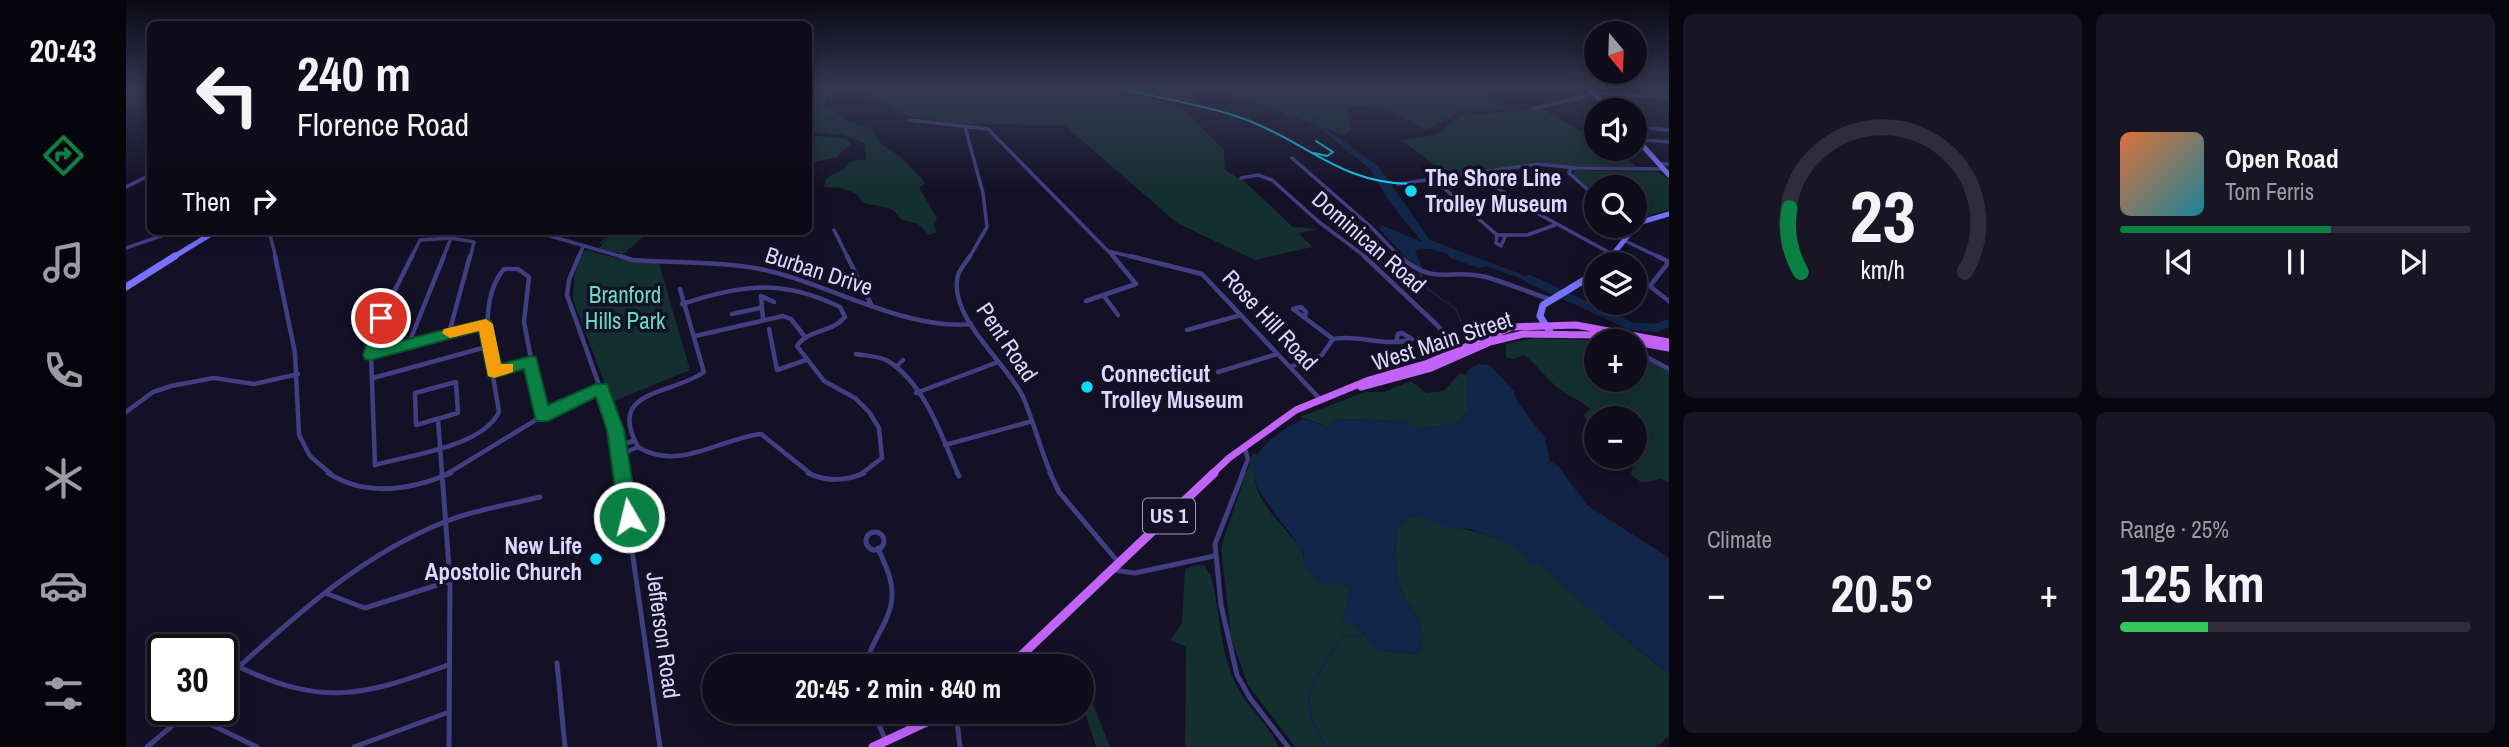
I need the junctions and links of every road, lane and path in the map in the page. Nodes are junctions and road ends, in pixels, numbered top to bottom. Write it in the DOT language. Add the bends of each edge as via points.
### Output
graph roads {
  1 [pos="924,122"];
  2 [pos="966,127"];
  3 [pos="1647,128"];
  4 [pos="1669,130"];
  5 [pos="1647,140"];
  6 [pos="1669,142"];
  7 [pos="1647,151"];
  8 [pos="1292,158"];
  9 [pos="1658,164"];
  10 [pos="1669,164"];
  11 [pos="1662,169"];
  12 [pos="1569,170"];
  13 [pos="1479,173"];
  14 [pos="147,176"];
  15 [pos="1669,176"];
  16 [pos="1241,178"];
  17 [pos="1435,180"];
  18 [pos="1398,184"];
  19 [pos="1584,185"];
  20 [pos="126,187"];
  21 [pos="1669,214"];
  22 [pos="1647,220"];
  23 [pos="1556,224"];
  24 [pos="834,230"];
  25 [pos="163,235"];
  26 [pos="210,235"];
  27 [pos="270,235"];
  28 [pos="546,235"];
  29 [pos="1497,235"];
  30 [pos="1505,237"];
  31 [pos="451,238"];
  32 [pos="1623,240"];
  33 [pos="583,247"];
  34 [pos="126,248"];
  35 [pos="1108,251"];
  36 [pos="1604,252"];
  37 [pos="1614,252"];
  38 [pos="1669,262"];
  39 [pos="1584,281"];
  40 [pos="1647,284"];
  41 [pos="1650,286"];
  42 [pos="126,287"];
  43 [pos="680,289"];
  44 [pos="822,289"];
  45 [pos="1104,296"];
  46 [pos="815,297"];
  47 [pos="1552,298"];
  48 [pos="1669,300"];
  49 [pos="1086,301"];
  50 [pos="774,302"];
  51 [pos="682,303"];
  52 [pos="872,306"];
  53 [pos="760,308"];
  54 [pos="732,314"];
  55 [pos="1118,315"];
  56 [pos="1241,315"];
  57 [pos="1305,316"];
  58 [pos="763,319"];
  59 [pos="486,324"];
  60 [pos="971,324"];
  61 [pos="1544,324"];
  62 [pos="769,329"];
  63 [pos="1187,330"];
  64 [pos="1584,330"];
  65 [pos="1584,331"];
  66 [pos="1550,332"];
  67 [pos="449,333"];
  68 [pos="695,336"];
  69 [pos="805,337"];
  70 [pos="1333,339"];
  71 [pos="1647,340"];
  72 [pos="1396,342"];
  73 [pos="1669,342"];
  74 [pos="1647,343"];
  75 [pos="408,344"];
  76 [pos="490,346"];
  77 [pos="1669,348"];
  78 [pos="1460,353"];
  79 [pos="856,354"];
  80 [pos="1277,354"];
  81 [pos="371,355"];
  82 [pos="1647,357"];
  83 [pos="807,360"];
  84 [pos="903,360"];
  85 [pos="531,362"];
  86 [pos="998,362"];
  87 [pos="896,367"];
  88 [pos="1290,367"];
  89 [pos="1667,367"];
  90 [pos="494,372"];
  91 [pos="1218,372"];
  92 [pos="298,373"];
  93 [pos="373,378"];
  94 [pos="601,388"];
  95 [pos="916,393"];
  96 [pos="1320,399"];
  97 [pos="126,412"];
  98 [pos="542,416"];
  99 [pos="438,419"];
  100 [pos="1030,422"];
  101 [pos="633,441"];
  102 [pos="945,445"];
  103 [pos="618,446"];
  104 [pos="1243,446"];
  105 [pos="638,447"];
  106 [pos="440,449"];
  107 [pos="619,455"];
  108 [pos="959,476"];
  109 [pos="445,477"];
  110 [pos="540,497"];
  111 [pos="445,521"];
  112 [pos="878,548"];
  113 [pos="1214,556"];
  114 [pos="1116,567"];
  115 [pos="450,581"];
  116 [pos="324,593"];
  117 [pos="868,654"];
  118 [pos="1023,654"];
  119 [pos="557,663"];
  120 [pos="449,665"];
  121 [pos="239,667"];
  122 [pos="449,712"];
  123 [pos="879,724"];
  124 [pos="923,724"];
  125 [pos="959,724"];
  126 [pos="172,725"];
  127 [pos="215,725"];
  128 [pos="887,741"];
  129 [pos="146,747"];
  130 [pos="257,747"];
  131 [pos="354,747"];
  132 [pos="449,747"];
  133 [pos="565,747"];
  134 [pos="660,747"];
  135 [pos="873,747"];
  136 [pos="960,747"];
  137 [pos="1288,747"];
  1 -- 2 [label="street"];
  2 -- 35 [label="street" via="988,129"];
  2 -- 60 [label="street, Pent Road" via="963,131 982,189 988,227 957,279 959,302"];
  3 -- 4 [label="street"];
  5 -- 6 [label="street"];
  7 -- 9 [label="main road"];
  8 -- 47 [label="street" via="1413,268 1437,277 1485,277"];
  9 -- 10 [label="street"];
  9 -- 11 [label="main road"];
  11 -- 12 [label="street"];
  11 -- 15 [label="main road"];
  12 -- 13 [label="street" via="1538,164"];
  12 -- 19 [label="street"];
  13 -- 17 [label="street"];
  13 -- 23 [label="street"];
  14 -- 20 [label="street"];
  16 -- 78 [label="street, Dominican Road" via="1258,175 1272,180 1380,270"];
  17 -- 18 [label="street"];
  17 -- 29 [label="street"];
  21 -- 22 [label="main road"];
  23 -- 30 [label="street" via="1545,231"];
  23 -- 36 [label="street"];
  24 -- 52 [label="street"];
  25 -- 34 [label="street"];
  26 -- 42 [label="main road"];
  27 -- 92 [label="street"];
  28 -- 33 [label="street, Burban Drive"];
  29 -- 30 [label="street"];
  29 -- 30 [label="street" via="1498,246 1504,244"];
  31 -- 67 [label="street" via="474,242"];
  31 -- 75 [label="street"];
  31 -- 81 [label="street" via="420,240 381,318"];
  32 -- 37 [label="main road"];
  32 -- 38 [label="street"];
  33 -- 44 [label="street, Burban Drive" via="632,260 755,268"];
  33 -- 94 [label="street, Jefferson Road" via="567,295"];
  35 -- 45 [label="street" via="1137,283"];
  35 -- 56 [label="street, Rose Hill Road" via="1202,274"];
  38 -- 41 [label="street"];
  39 -- 47 [label="main road"];
  40 -- 41 [label="street"];
  41 -- 48 [label="street"];
  43 -- 51 [label="street"];
  44 -- 46 [label="street"];
  44 -- 52 [label="street, Burban Drive"];
  45 -- 49 [label="street"];
  45 -- 55 [label="street"];
  46 -- 51 [label="street" via="758,283"];
  46 -- 69 [label="street" via="837,305 845,317 838,327"];
  47 -- 61 [label="main road" via="1540,310"];
  50 -- 53 [label="street" via="761,296"];
  51 -- 68 [label="street"];
  52 -- 60 [label="street, Burban Drive" via="947,326"];
  53 -- 54 [label="street"];
  53 -- 58 [label="street"];
  56 -- 63 [label="street"];
  56 -- 80 [label="street, Rose Hill Road"];
  57 -- 70 [label="street"];
  58 -- 68 [label="street"];
  58 -- 69 [label="street" via="788,317"];
  59 -- 67 [label="street"];
  59 -- 76 [label="street"];
  59 -- 85 [label="street" via="498,276 504,269 525,272 529,277 524,322"];
  60 -- 86 [label="street, Pent Road"];
  61 -- 64 [label="main road, US 1"];
  61 -- 66 [label="main road"];
  61 -- 78 [label="main road, West Main Street / US 1" via="1502,329"];
  62 -- 83 [label="street" via="777,370"];
  65 -- 66 [label="main road, US 1"];
  66 -- 78 [label="main road, West Main Street / US 1" via="1510,336"];
  67 -- 75 [label="street"];
  68 -- 101 [label="street" via="704,372 663,388 634,406 628,421"];
  69 -- 83 [label="street" via="797,346"];
  70 -- 72 [label="street" via="1352,335 1373,342"];
  70 -- 88 [label="street" via="1329,351"];
  71 -- 73 [label="main road, US 1"];
  74 -- 77 [label="main road, US 1"];
  75 -- 81 [label="street"];
  76 -- 90 [label="street"];
  76 -- 93 [label="street"];
  78 -- 96 [label="main road, West Main Street / US 1" via="1408,375"];
  79 -- 87 [label="street" via="885,359"];
  80 -- 88 [label="street, Rose Hill Road"];
  80 -- 91 [label="street"];
  81 -- 93 [label="street"];
  82 -- 89 [label="street"];
  83 -- 105 [label="street" via="824,381 855,398 869,412 883,445 882,458 871,470 855,477 814,477 761,434 674,457 653,455"];
  84 -- 87 [label="street"];
  85 -- 90 [label="street"];
  85 -- 98 [label="street"];
  86 -- 95 [label="street"];
  86 -- 100 [label="street, Pent Road" via="1023,396"];
  87 -- 95 [label="street"];
  88 -- 96 [label="street, Rose Hill Road"];
  90 -- 106 [label="street" via="496,419 477,435"];
  92 -- 97 [label="street" via="254,384 214,378 182,384 153,392"];
  92 -- 109 [label="street" via="296,424 303,446 322,468 374,489 405,488"];
  93 -- 106 [label="street" via="375,465"];
  94 -- 98 [label="street"];
  94 -- 103 [label="street, Jefferson Road"];
  95 -- 102 [label="street"];
  96 -- 104 [label="main road, West Main Street / US 1" via="1279,419"];
  98 -- 109 [label="street"];
  99 -- 99 [label="street" via="416,425 415,393 456,382 458,413"];
  99 -- 106 [label="street"];
  100 -- 102 [label="street"];
  100 -- 114 [label="street, Pent Road" via="1059,492"];
  101 -- 103 [label="street"];
  101 -- 105 [label="street"];
  102 -- 108 [label="street"];
  103 -- 107 [label="street, Jefferson Road"];
  104 -- 113 [label="street" via="1248,459"];
  104 -- 114 [label="main road, West Main Street / US 1"];
  105 -- 107 [label="street"];
  106 -- 109 [label="street"];
  107 -- 134 [label="street, Jefferson Road"];
  109 -- 111 [label="street"];
  110 -- 111 [label="street"];
  111 -- 115 [label="street"];
  111 -- 116 [label="street"];
  112 -- 117 [label="street" via="890,579 892,602"];
  113 -- 114 [label="street" via="1135,573"];
  113 -- 137 [label="street" via="1225,632 1237,675"];
  114 -- 118 [label="main road, West Main Street / US 1"];
  115 -- 116 [label="street" via="365,608"];
  115 -- 120 [label="street"];
  116 -- 121 [label="street"];
  119 -- 133 [label="street"];
  120 -- 121 [label="street" via="356,695 289,690"];
  120 -- 122 [label="street"];
  122 -- 131 [label="street"];
  122 -- 132 [label="street"];
  123 -- 128 [label="street"];
  124 -- 128 [label="main road"];
  125 -- 136 [label="street"];
  126 -- 129 [label="street"];
  127 -- 130 [label="street"];
  128 -- 135 [label="main road"];
}
